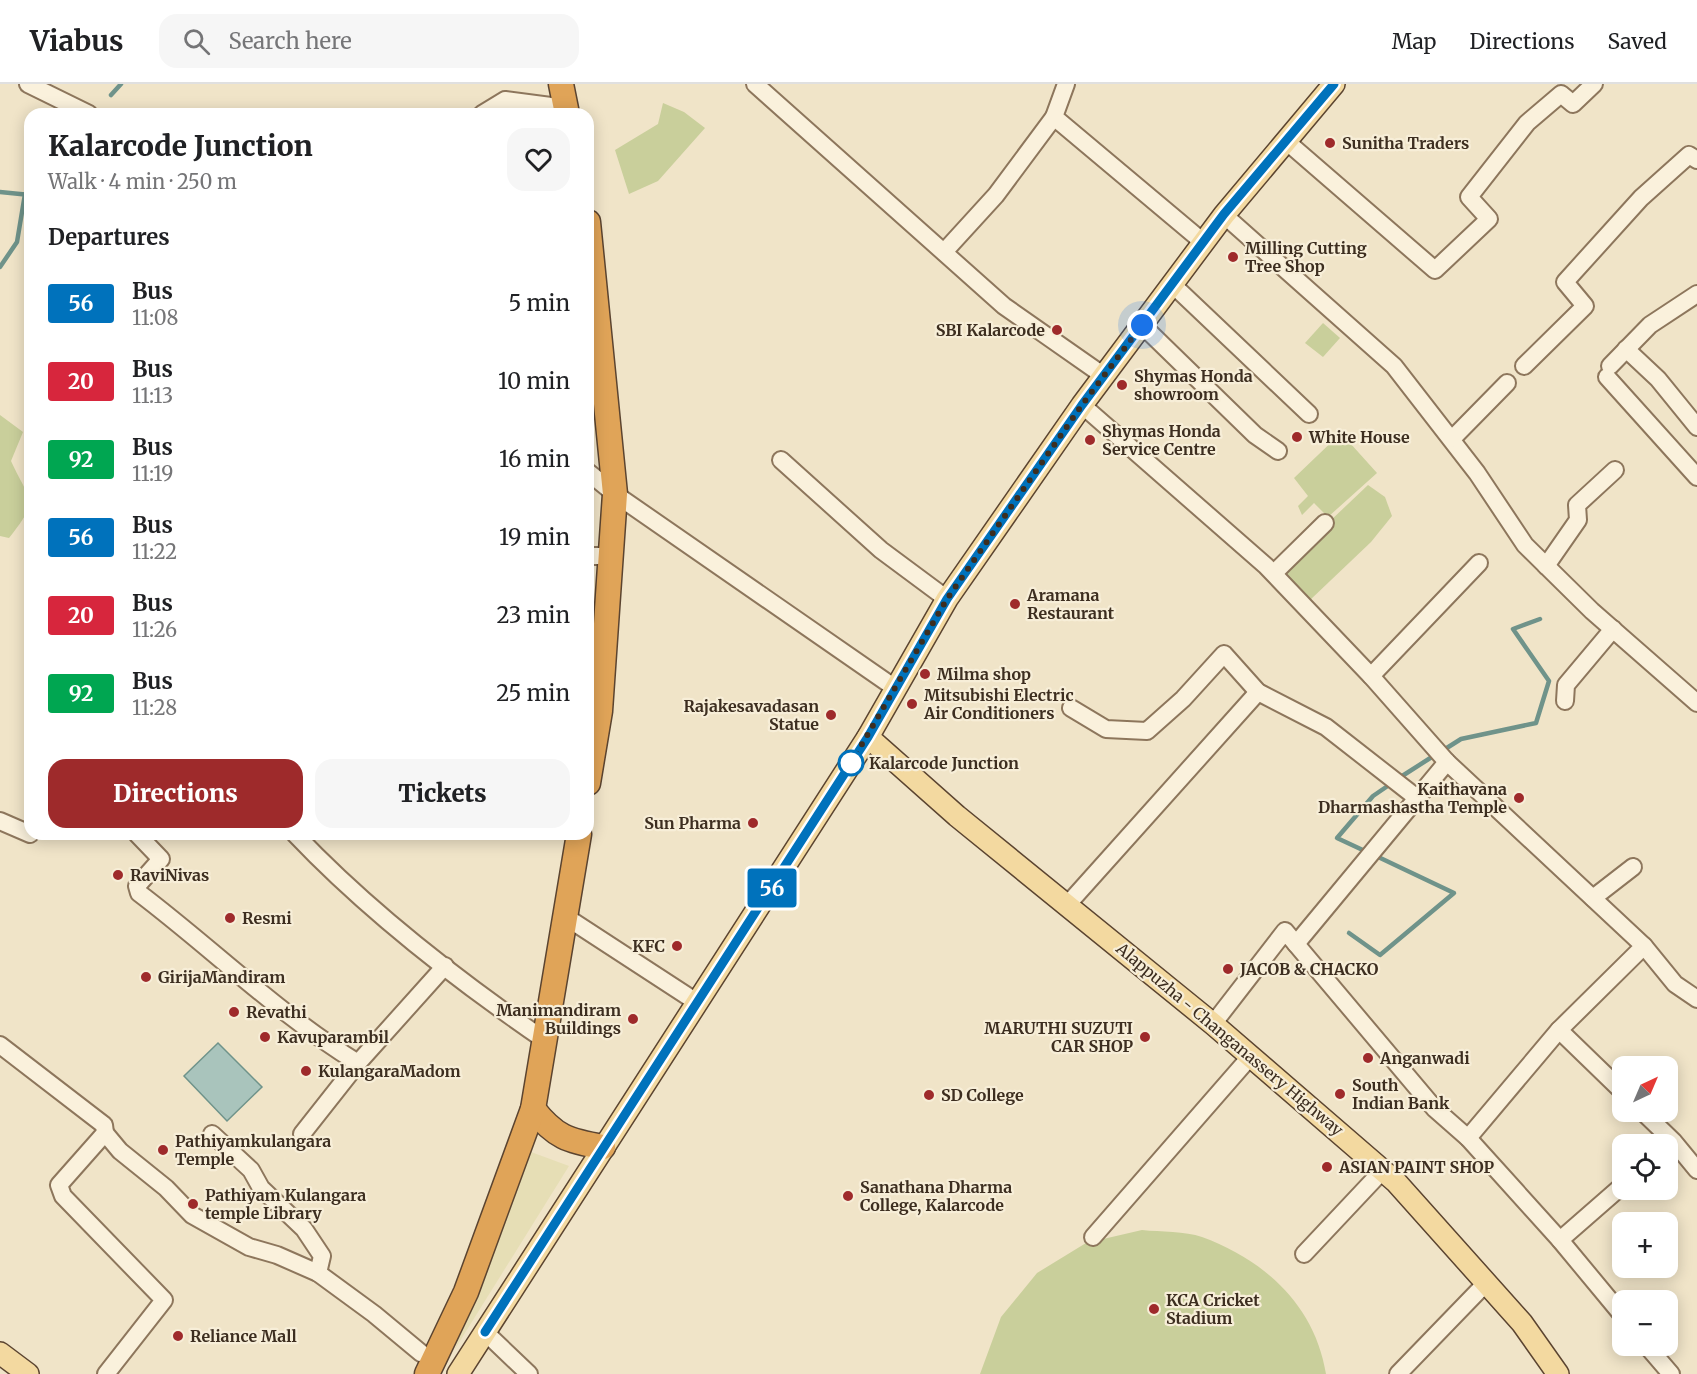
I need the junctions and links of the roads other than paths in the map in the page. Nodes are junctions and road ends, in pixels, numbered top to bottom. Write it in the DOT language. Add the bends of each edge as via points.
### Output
graph roads {
  1 [pos="28,84"];
  2 [pos="561,84"];
  3 [pos="756,84"];
  4 [pos="1066,84"];
  5 [pos="1334,84"];
  6 [pos="1594,84"];
  7 [pos="77,108"];
  8 [pos="492,108"];
  9 [pos="550,108"];
  10 [pos="566,108"];
  11 [pos="1054,117"];
  12 [pos="1286,141"];
  13 [pos="1697,160"];
  14 [pos="1224,214"];
  15 [pos="1203,242"];
  16 [pos="944,252"];
  17 [pos="594,282"];
  18 [pos="1172,284"];
  19 [pos="1697,294"];
  20 [pos="1142,325"];
  21 [pos="1626,349"];
  22 [pos="1524,366"];
  23 [pos="1104,376"];
  24 [pos="1507,382"];
  25 [pos="1082,405"];
  26 [pos="1309,414"];
  27 [pos="1697,427"];
  28 [pos="1452,439"];
  29 [pos="1278,451"];
  30 [pos="781,460"];
  31 [pos="1615,470"];
  32 [pos="594,477"];
  33 [pos="1697,477"];
  34 [pos="615,494"];
  35 [pos="1325,523"];
  36 [pos="599,556"];
  37 [pos="1479,563"];
  38 [pos="1546,566"];
  39 [pos="1274,573"];
  40 [pos="947,599"];
  41 [pos="1613,629"];
  42 [pos="1371,676"];
  43 [pos="895,688"];
  44 [pos="1258,692"];
  45 [pos="1565,701"];
  46 [pos="1697,703"];
  47 [pos="1071,708"];
  48 [pos="594,709"];
  49 [pos="868,737"];
  50 [pos="1447,762"];
  51 [pos="1417,798"];
  52 [pos="0,821"];
  53 [pos="24,831"];
  54 [pos="143,840"];
  55 [pos="301,840"];
  56 [pos="578,840"];
  57 [pos="1634,867"];
  58 [pos="1593,898"];
  59 [pos="1068,904"];
  60 [pos="566,916"];
  61 [pos="1296,944"];
  62 [pos="1644,946"];
  63 [pos="445,966"];
  64 [pos="1697,999"];
  65 [pos="699,1003"];
  66 [pos="1213,1024"];
  67 [pos="1559,1029"];
  68 [pos="546,1041"];
  69 [pos="0,1045"];
  70 [pos="1250,1057"];
  71 [pos="358,1063"];
  72 [pos="1612,1081"];
  73 [pos="533,1109"];
  74 [pos="1652,1122"];
  75 [pos="105,1133"];
  76 [pos="212,1134"];
  77 [pos="302,1134"];
  78 [pos="1662,1134"];
  79 [pos="1468,1138"];
  80 [pos="603,1146"];
  81 [pos="1678,1151"];
  82 [pos="1383,1170"];
  83 [pos="1697,1170"];
  84 [pos="1612,1195"];
  85 [pos="1093,1237"];
  86 [pos="1560,1240"];
  87 [pos="1304,1254"];
  88 [pos="318,1273"];
  89 [pos="1487,1282"];
  90 [pos="1612,1303"];
  91 [pos="485,1332"];
  92 [pos="0,1353"];
  93 [pos="1656,1356"];
  94 [pos="424,1364"];
  95 [pos="28,1374"];
  96 [pos="106,1374"];
  97 [pos="409,1374"];
  98 [pos="458,1374"];
  99 [pos="529,1374"];
  100 [pos="1398,1374"];
  101 [pos="1558,1374"];
  102 [pos="1671,1374"];
  1 -- 7 [label="street"];
  2 -- 10 [label="highway"];
  3 -- 16 [label="street"];
  4 -- 11 [label="street"];
  5 -- 12 [label="main road"];
  6 -- 12 [label="street" via="1573,104 1561,94 1527,123 1469,197 1489,219 1435,270"];
  8 -- 9 [label="street" via="505,100"];
  11 -- 15 [label="street"];
  11 -- 16 [label="street" via="996,195"];
  12 -- 14 [label="main road"];
  13 -- 22 [label="street" via="1689,155 1641,198 1565,282 1586,306"];
  14 -- 15 [label="main road"];
  14 -- 28 [label="street" via="1394,366"];
  15 -- 18 [label="main road"];
  16 -- 23 [label="street" via="1005,306"];
  17 -- 34 [label="highway"];
  18 -- 20 [label="main road"];
  18 -- 26 [label="street"];
  19 -- 21 [label="street" via="1650,325"];
  20 -- 23 [label="main road"];
  20 -- 29 [label="street" via="1255,435"];
  21 -- 27 [label="street" via="1658,379"];
  21 -- 33 [label="street" via="1609,372"];
  23 -- 25 [label="main road"];
  24 -- 28 [label="street"];
  25 -- 39 [label="street"];
  25 -- 40 [label="main road"];
  28 -- 38 [label="street" via="1525,545"];
  30 -- 40 [label="street" via="881,550"];
  31 -- 38 [label="street" via="1577,505 1578,520"];
  32 -- 34 [label="street"];
  34 -- 36 [label="highway"];
  34 -- 43 [label="street"];
  35 -- 39 [label="street"];
  36 -- 48 [label="highway"];
  37 -- 42 [label="street"];
  38 -- 41 [label="street"];
  39 -- 42 [label="street"];
  40 -- 43 [label="main road"];
  41 -- 45 [label="street" via="1566,685"];
  41 -- 46 [label="street"];
  42 -- 50 [label="street"];
  43 -- 49 [label="main road"];
  44 -- 47 [label="street" via="1224,654 1148,731 1106,729"];
  44 -- 51 [label="street" via="1326,727"];
  44 -- 59 [label="street"];
  49 -- 59 [label="main road, Alappuzha - Changanassery Highway" via="957,816"];
  49 -- 65 [label="main road"];
  50 -- 51 [label="street"];
  50 -- 58 [label="street"];
  51 -- 61 [label="street"];
  52 -- 53 [label="street"];
  54 -- 71 [label="street" via="161,859 137,886 139,893 265,999"];
  55 -- 63 [label="street" via="337,878"];
  56 -- 60 [label="highway"];
  57 -- 58 [label="street"];
  58 -- 62 [label="street"];
  59 -- 66 [label="main road, Alappuzha - Changanassery Highway"];
  60 -- 65 [label="street"];
  60 -- 68 [label="highway"];
  61 -- 66 [label="street" via="1285,931"];
  61 -- 79 [label="street" via="1435,1109"];
  62 -- 64 [label="street" via="1675,984"];
  62 -- 67 [label="street"];
  63 -- 68 [label="street"];
  63 -- 71 [label="street"];
  65 -- 80 [label="main road"];
  66 -- 70 [label="main road, Alappuzha - Changanassery Highway"];
  67 -- 72 [label="street"];
  67 -- 79 [label="street"];
  68 -- 73 [label="highway"];
  68 -- 94 [label="highway"];
  69 -- 75 [label="street" via="105,1125"];
  70 -- 82 [label="main road, Alappuzha - Changanassery Highway"];
  70 -- 85 [label="street"];
  71 -- 77 [label="street"];
  73 -- 80 [label="highway" via="556,1135"];
  73 -- 94 [label="highway" via="466,1292"];
  74 -- 78 [label="street"];
  75 -- 88 [label="street" via="192,1215 249,1247"];
  75 -- 96 [label="street" via="59,1185 63,1196 164,1300"];
  76 -- 88 [label="street" via="304,1229 322,1256"];
  79 -- 86 [label="street"];
  80 -- 91 [label="main road"];
  81 -- 83 [label="street"];
  82 -- 87 [label="street"];
  82 -- 89 [label="main road, Alappuzha - Changanassery Highway"];
  84 -- 86 [label="street"];
  86 -- 90 [label="street"];
  88 -- 94 [label="street" via="374,1314"];
  89 -- 100 [label="street"];
  89 -- 101 [label="main road, Alappuzha - Changanassery Highway"];
  91 -- 98 [label="main road"];
  91 -- 99 [label="street"];
  92 -- 95 [label="main road"];
  93 -- 102 [label="street"];
  94 -- 97 [label="highway"];
}
